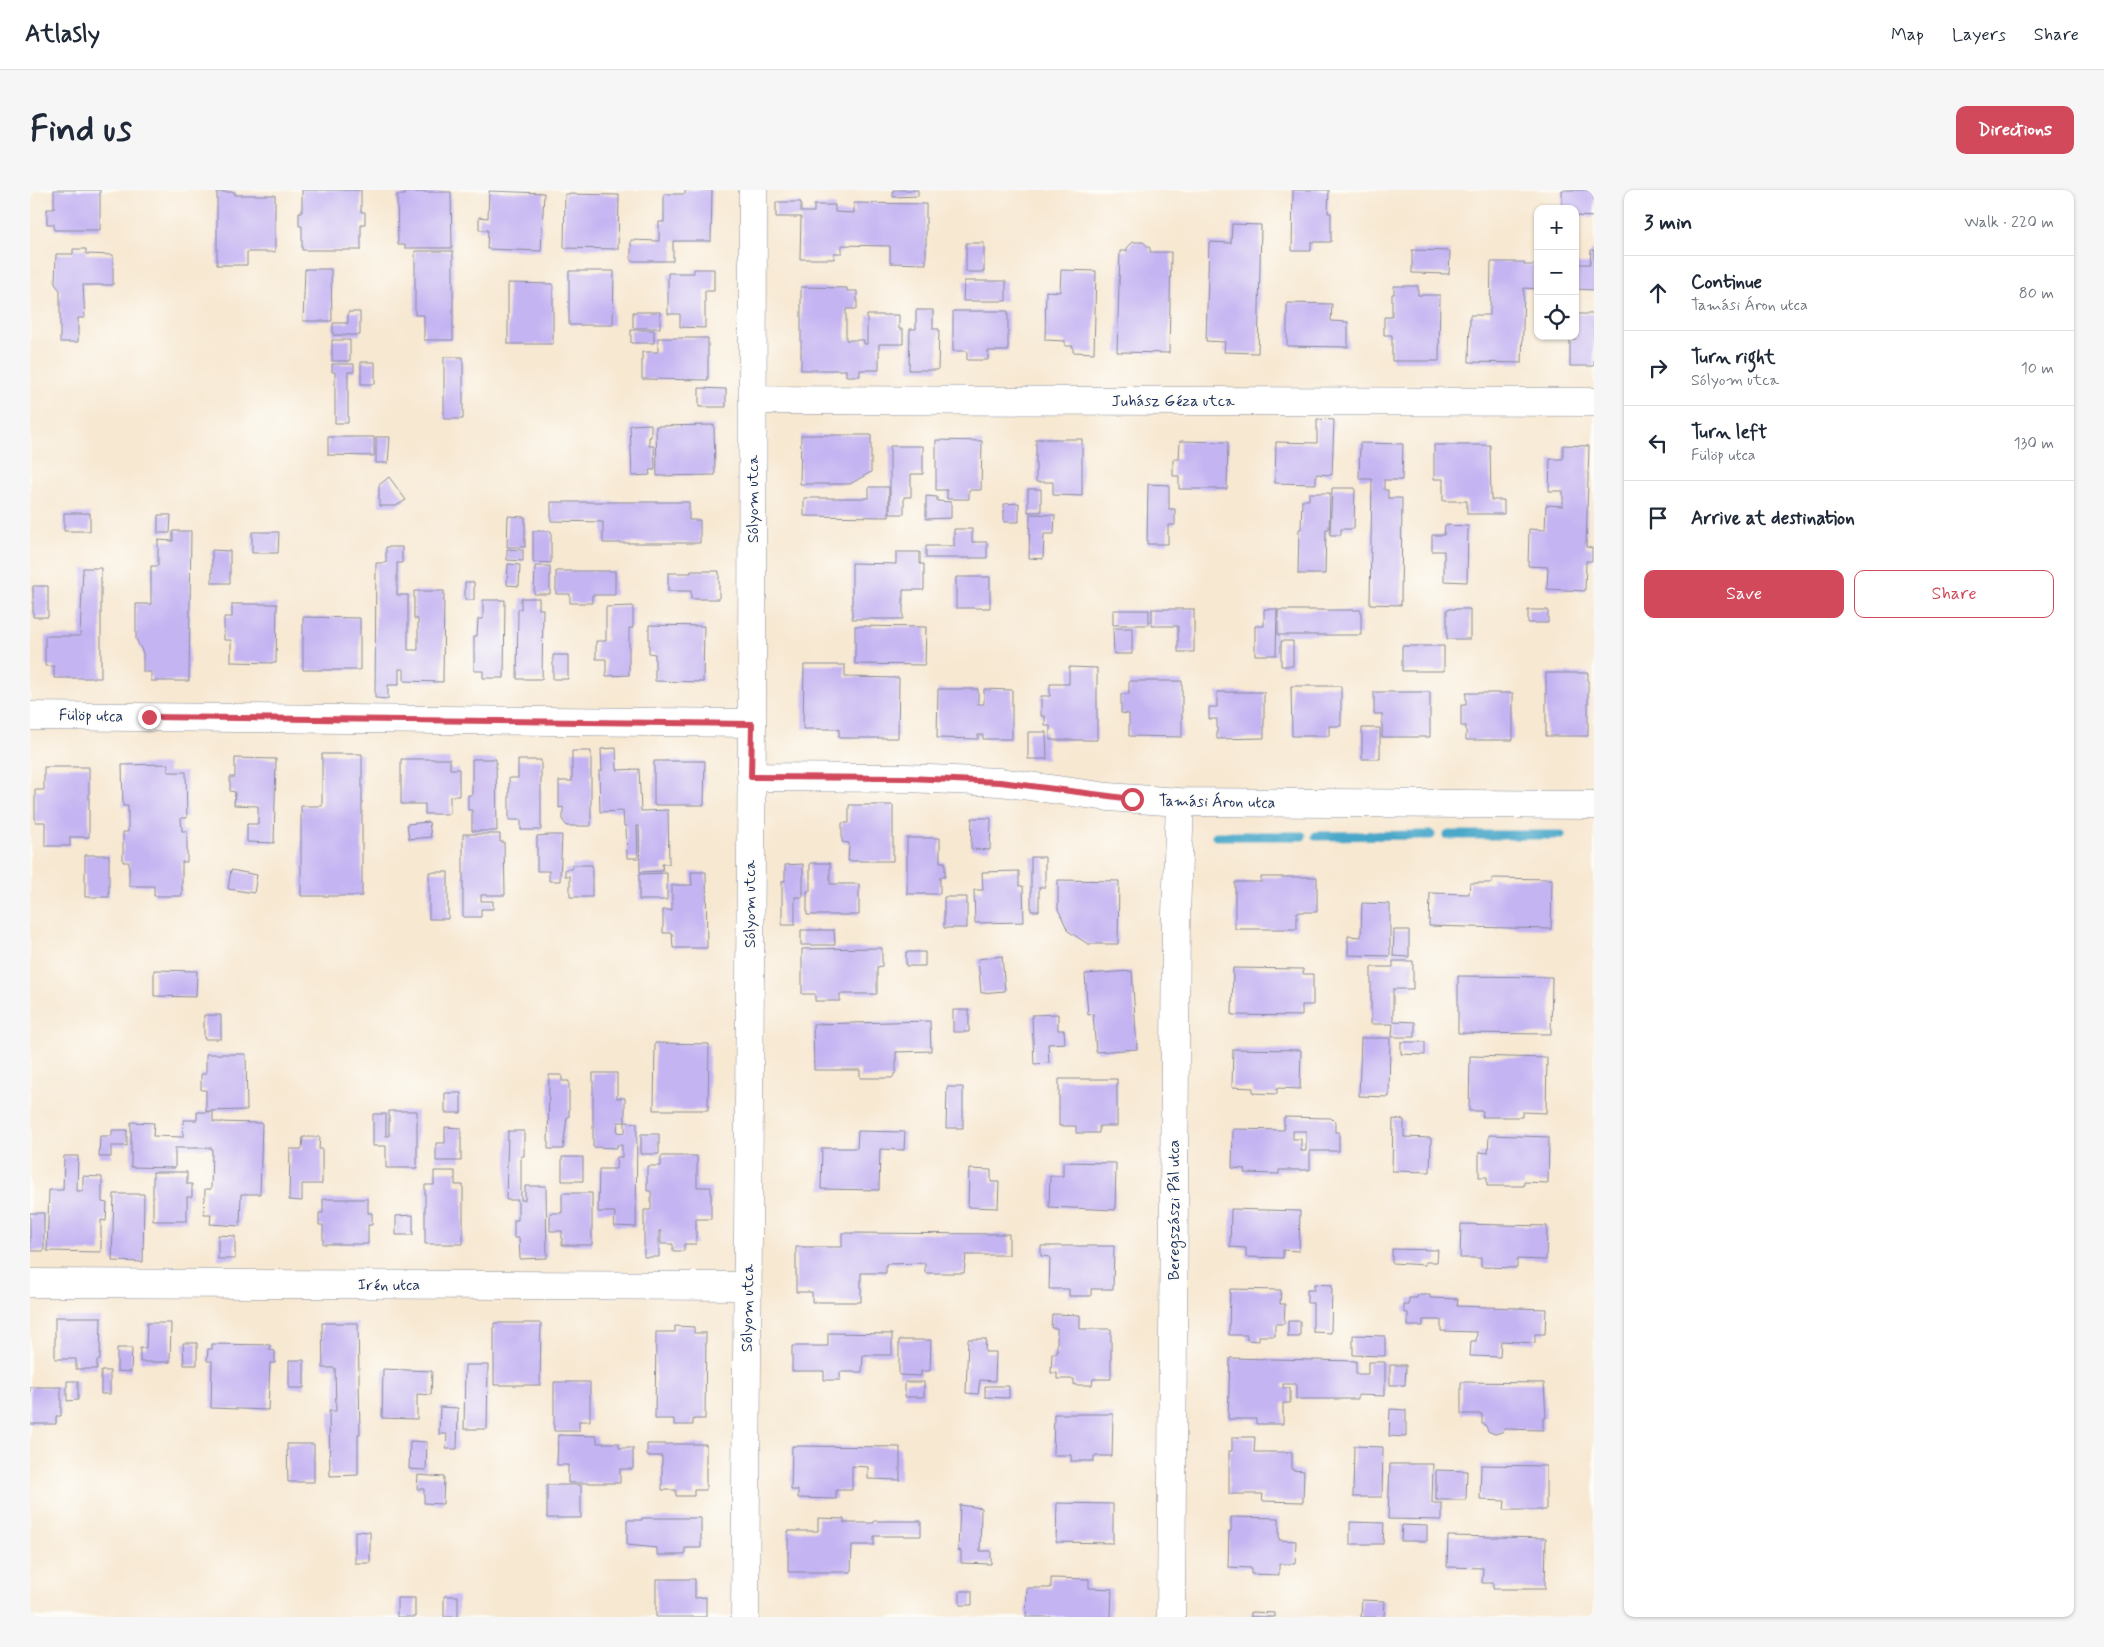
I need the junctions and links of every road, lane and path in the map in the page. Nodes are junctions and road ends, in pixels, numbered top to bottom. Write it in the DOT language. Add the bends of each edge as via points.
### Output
graph roads {
  1 [pos="753,190"];
  2 [pos="753,400"];
  3 [pos="1594,402"];
  4 [pos="30,716"];
  5 [pos="752,724"];
  6 [pos="751,777"];
  7 [pos="1180,802"];
  8 [pos="1594,805"];
  9 [pos="30,1283"];
  10 [pos="748,1286"];
  11 [pos="745,1617"];
  12 [pos="1171,1617"];
  1 -- 2 [label="street, Sólyom utca"];
  2 -- 3 [label="street, Juhász Géza utca"];
  2 -- 5 [label="street, Sólyom utca"];
  4 -- 5 [label="street, Fülöp utca"];
  5 -- 6 [label="street, Sólyom utca"];
  6 -- 7 [label="street, Tamási Áron utca" via="1000,782 1108,797"];
  6 -- 10 [label="street, Sólyom utca"];
  7 -- 8 [label="street, Tamási Áron utca"];
  7 -- 12 [label="street, Beregszászi Pál utca" via="1176,924"];
  9 -- 10 [label="street, Irén utca"];
  10 -- 11 [label="street, Sólyom utca"];
}
